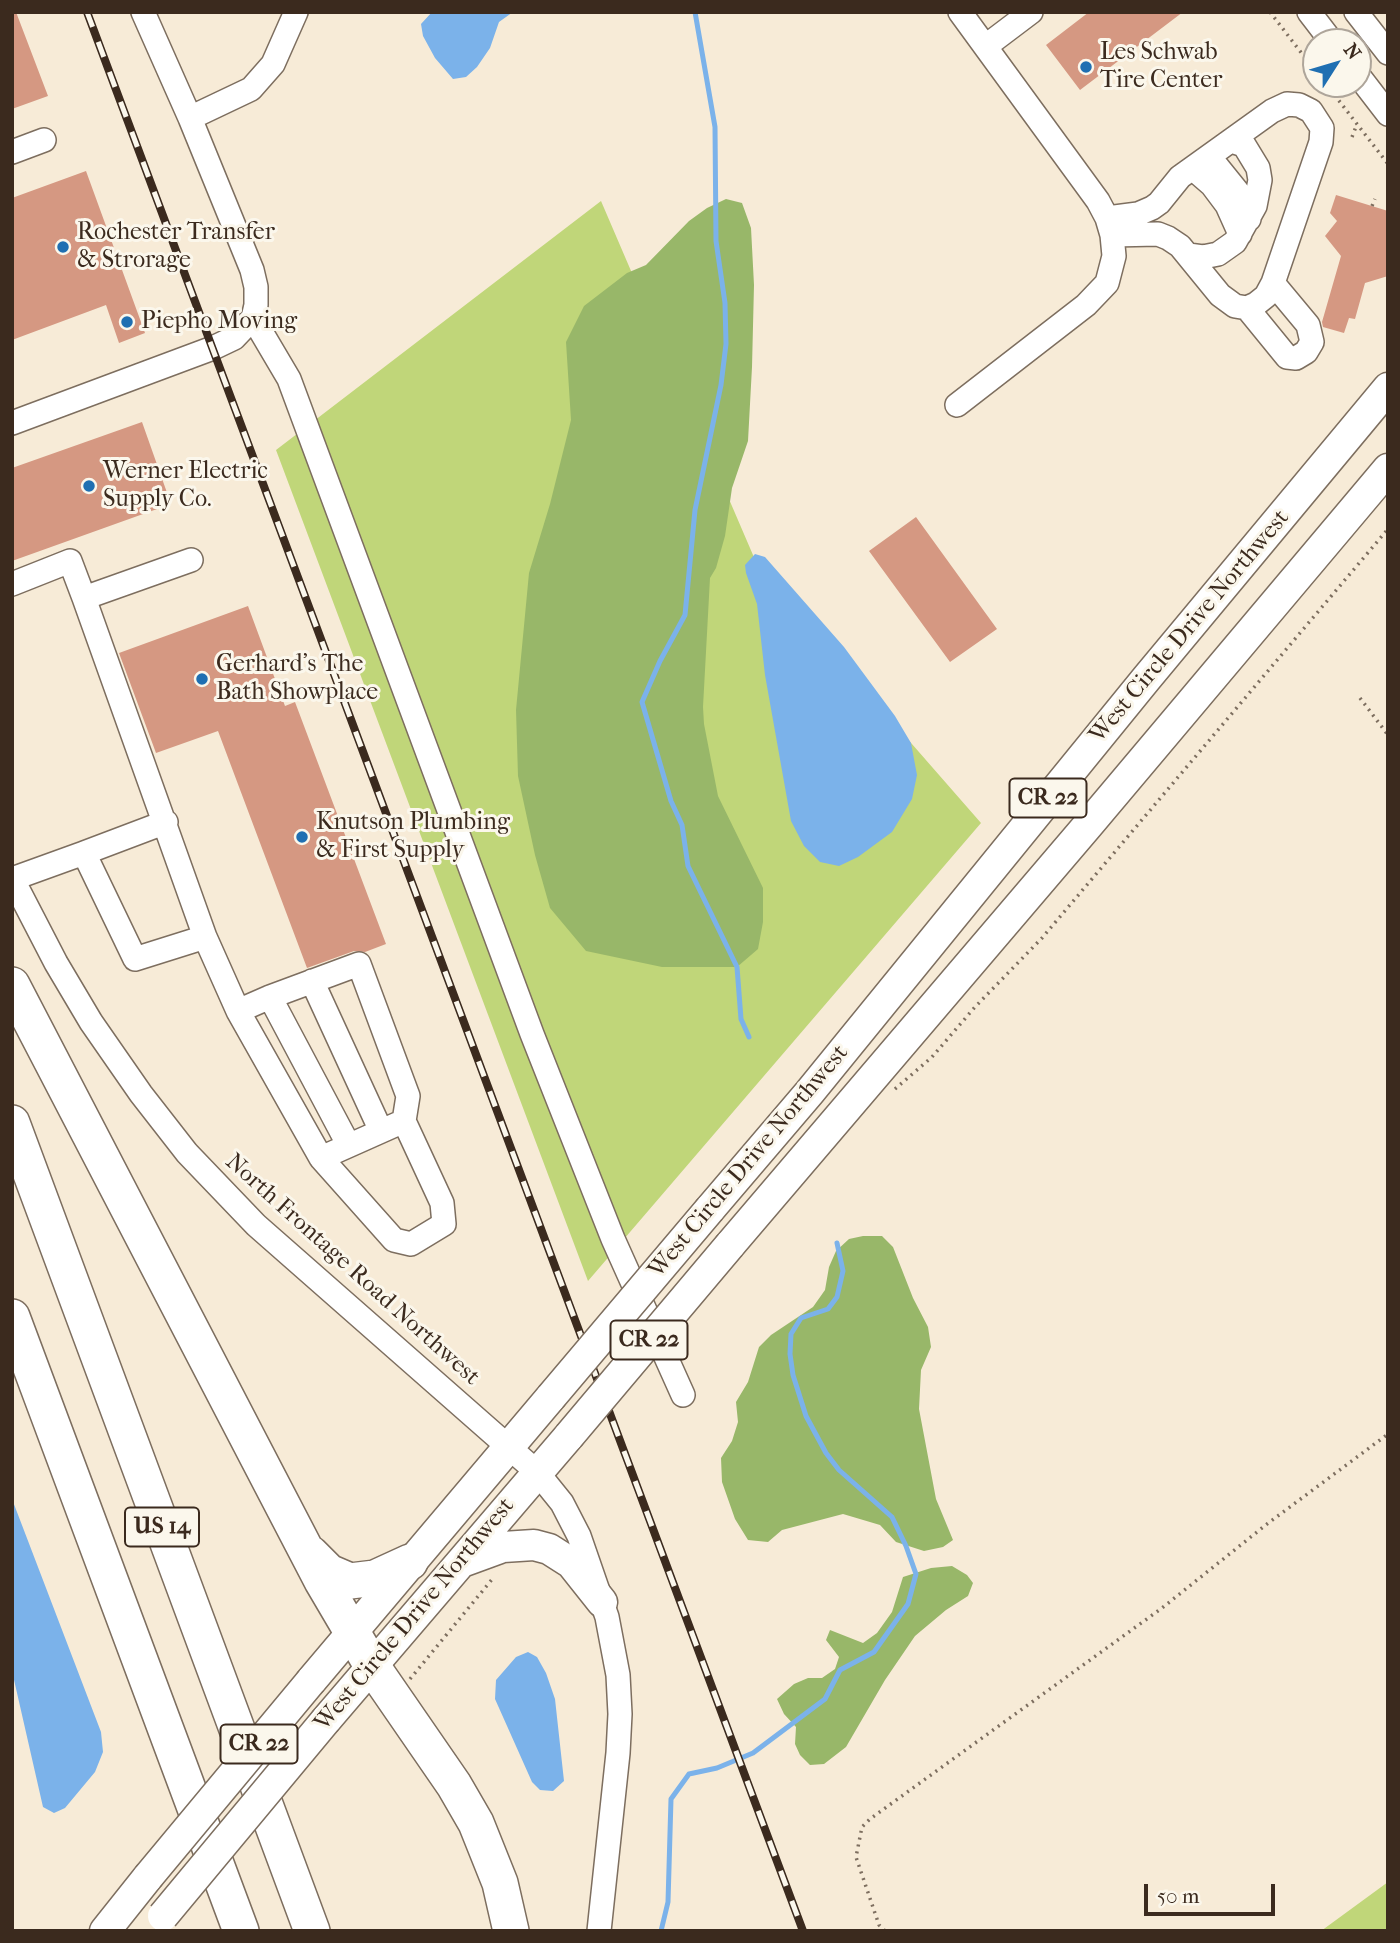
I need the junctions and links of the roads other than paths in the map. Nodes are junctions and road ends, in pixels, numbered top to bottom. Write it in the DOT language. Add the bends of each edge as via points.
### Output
graph roads {
  1 [pos="143,12"];
  2 [pos="296,12"];
  3 [pos="960,12"];
  4 [pos="1031,12"];
  5 [pos="1309,12"];
  6 [pos="1356,12"];
  7 [pos="1321,28"];
  8 [pos="986,46"];
  9 [pos="1388,53"];
  10 [pos="1372,93"];
  11 [pos="1388,114"];
  12 [pos="190,118"];
  13 [pos="44,140"];
  14 [pos="12,152"];
  15 [pos="1212,155"];
  16 [pos="1162,200"];
  17 [pos="1110,226"];
  18 [pos="1245,227"];
  19 [pos="1181,249"];
  20 [pos="1273,283"];
  21 [pos="1247,308"];
  22 [pos="253,318"];
  23 [pos="1388,388"];
  24 [pos="957,405"];
  25 [pos="12,423"];
  26 [pos="1388,469"];
  27 [pos="191,560"];
  28 [pos="12,584"];
  29 [pos="84,598"];
  30 [pos="166,822"];
  31 [pos="84,853"];
  32 [pos="12,878"];
  33 [pos="205,937"];
  34 [pos="312,981"];
  35 [pos="12,985"];
  36 [pos="270,997"];
  37 [pos="238,1011"];
  38 [pos="404,1121"];
  39 [pos="12,1124"];
  40 [pos="381,1131"];
  41 [pos="348,1144"];
  42 [pos="321,1158"];
  43 [pos="12,1317"];
  44 [pos="683,1395"];
  45 [pos="508,1445"];
  46 [pos="537,1472"];
  47 [pos="303,1547"];
  48 [pos="410,1562"];
  49 [pos="459,1563"];
  50 [pos="602,1602"];
  51 [pos="352,1633"];
  52 [pos="382,1680"];
  53 [pos="157,1923"];
  54 [pos="104,1931"];
  55 [pos="241,1931"];
  56 [pos="313,1931"];
  57 [pos="511,1931"];
  58 [pos="598,1931"];
  1 -- 12 [label="street"];
  2 -- 12 [label="street" via="273,64 251,89"];
  3 -- 8 [label="street"];
  4 -- 8 [label="street"];
  5 -- 7 [label="street"];
  6 -- 9 [label="street"];
  8 -- 17 [label="street"];
  10 -- 11 [label="street"];
  12 -- 22 [label="street" via="252,270 257,287"];
  13 -- 14 [label="street"];
  15 -- 16 [label="street" via="1181,177"];
  15 -- 18 [label="street" via="1197,172"];
  15 -- 18 [label="street" via="1244,145 1258,168 1255,206"];
  15 -- 20 [label="street" via="1287,104 1311,111 1322,128"];
  16 -- 17 [label="street"];
  16 -- 19 [label="street" via="1161,223"];
  17 -- 19 [label="street" via="1158,234"];
  17 -- 24 [label="street" via="1114,256 1107,283 1086,306"];
  18 -- 19 [label="street" via="1235,242 1218,254 1203,257"];
  19 -- 21 [label="street" via="1220,295"];
  20 -- 21 [label="street" via="1266,296"];
  20 -- 21 [label="street" via="1308,325 1312,342 1307,352 1287,357"];
  22 -- 25 [label="street" via="234,338 213,348"];
  22 -- 44 [label="street" via="289,379 532,1034 613,1239"];
  23 -- 45 [label="main road, West Circle Drive Northwest / CR 22, bridge" via="818,1082"];
  26 -- 46 [label="main road, West Circle Drive Northwest / CR 22, bridge"];
  27 -- 29 [label="street"];
  28 -- 29 [label="street" via="70,561"];
  29 -- 30 [label="street"];
  30 -- 31 [label="street"];
  30 -- 33 [label="street"];
  31 -- 32 [label="street"];
  31 -- 33 [label="street" via="135,959"];
  32 -- 45 [label="street, North Frontage Road Northwest" via="91,1022 187,1153 257,1225"];
  33 -- 37 [label="street"];
  34 -- 36 [label="street"];
  34 -- 38 [label="street" via="359,964 408,1096"];
  34 -- 40 [label="street"];
  35 -- 47 [label="highway"];
  36 -- 37 [label="street"];
  36 -- 41 [label="street"];
  37 -- 42 [label="street"];
  38 -- 40 [label="street"];
  38 -- 42 [label="street" via="442,1203 444,1224 411,1244 394,1240"];
  39 -- 56 [label="highway, US 14"];
  40 -- 41 [label="street"];
  41 -- 42 [label="street"];
  43 -- 55 [label="highway, US 14"];
  45 -- 46 [label="street, North Frontage Road Northwest"];
  45 -- 48 [label="main road, West Circle Drive Northwest / CR 22"];
  46 -- 49 [label="main road, West Circle Drive Northwest / CR 22"];
  46 -- 50 [label="street, North Frontage Road Northwest" via="573,1522"];
  47 -- 48 [label="highway" via="329,1572 350,1581 375,1578"];
  47 -- 51 [label="highway"];
  48 -- 51 [label="main road, West Circle Drive Northwest / CR 22"];
  49 -- 50 [label="main road" via="503,1547 542,1547 571,1563"];
  49 -- 52 [label="main road, West Circle Drive Northwest / CR 22"];
  50 -- 58 [label="street, North Frontage Road Northwest" via="615,1653 621,1714"];
  51 -- 52 [label="highway"];
  51 -- 54 [label="main road, West Circle Drive Northwest / CR 22, bridge"];
  52 -- 53 [label="main road, West Circle Drive Northwest / CR 22, bridge" via="326,1720"];
  52 -- 57 [label="highway" via="476,1823 500,1883"];
}
